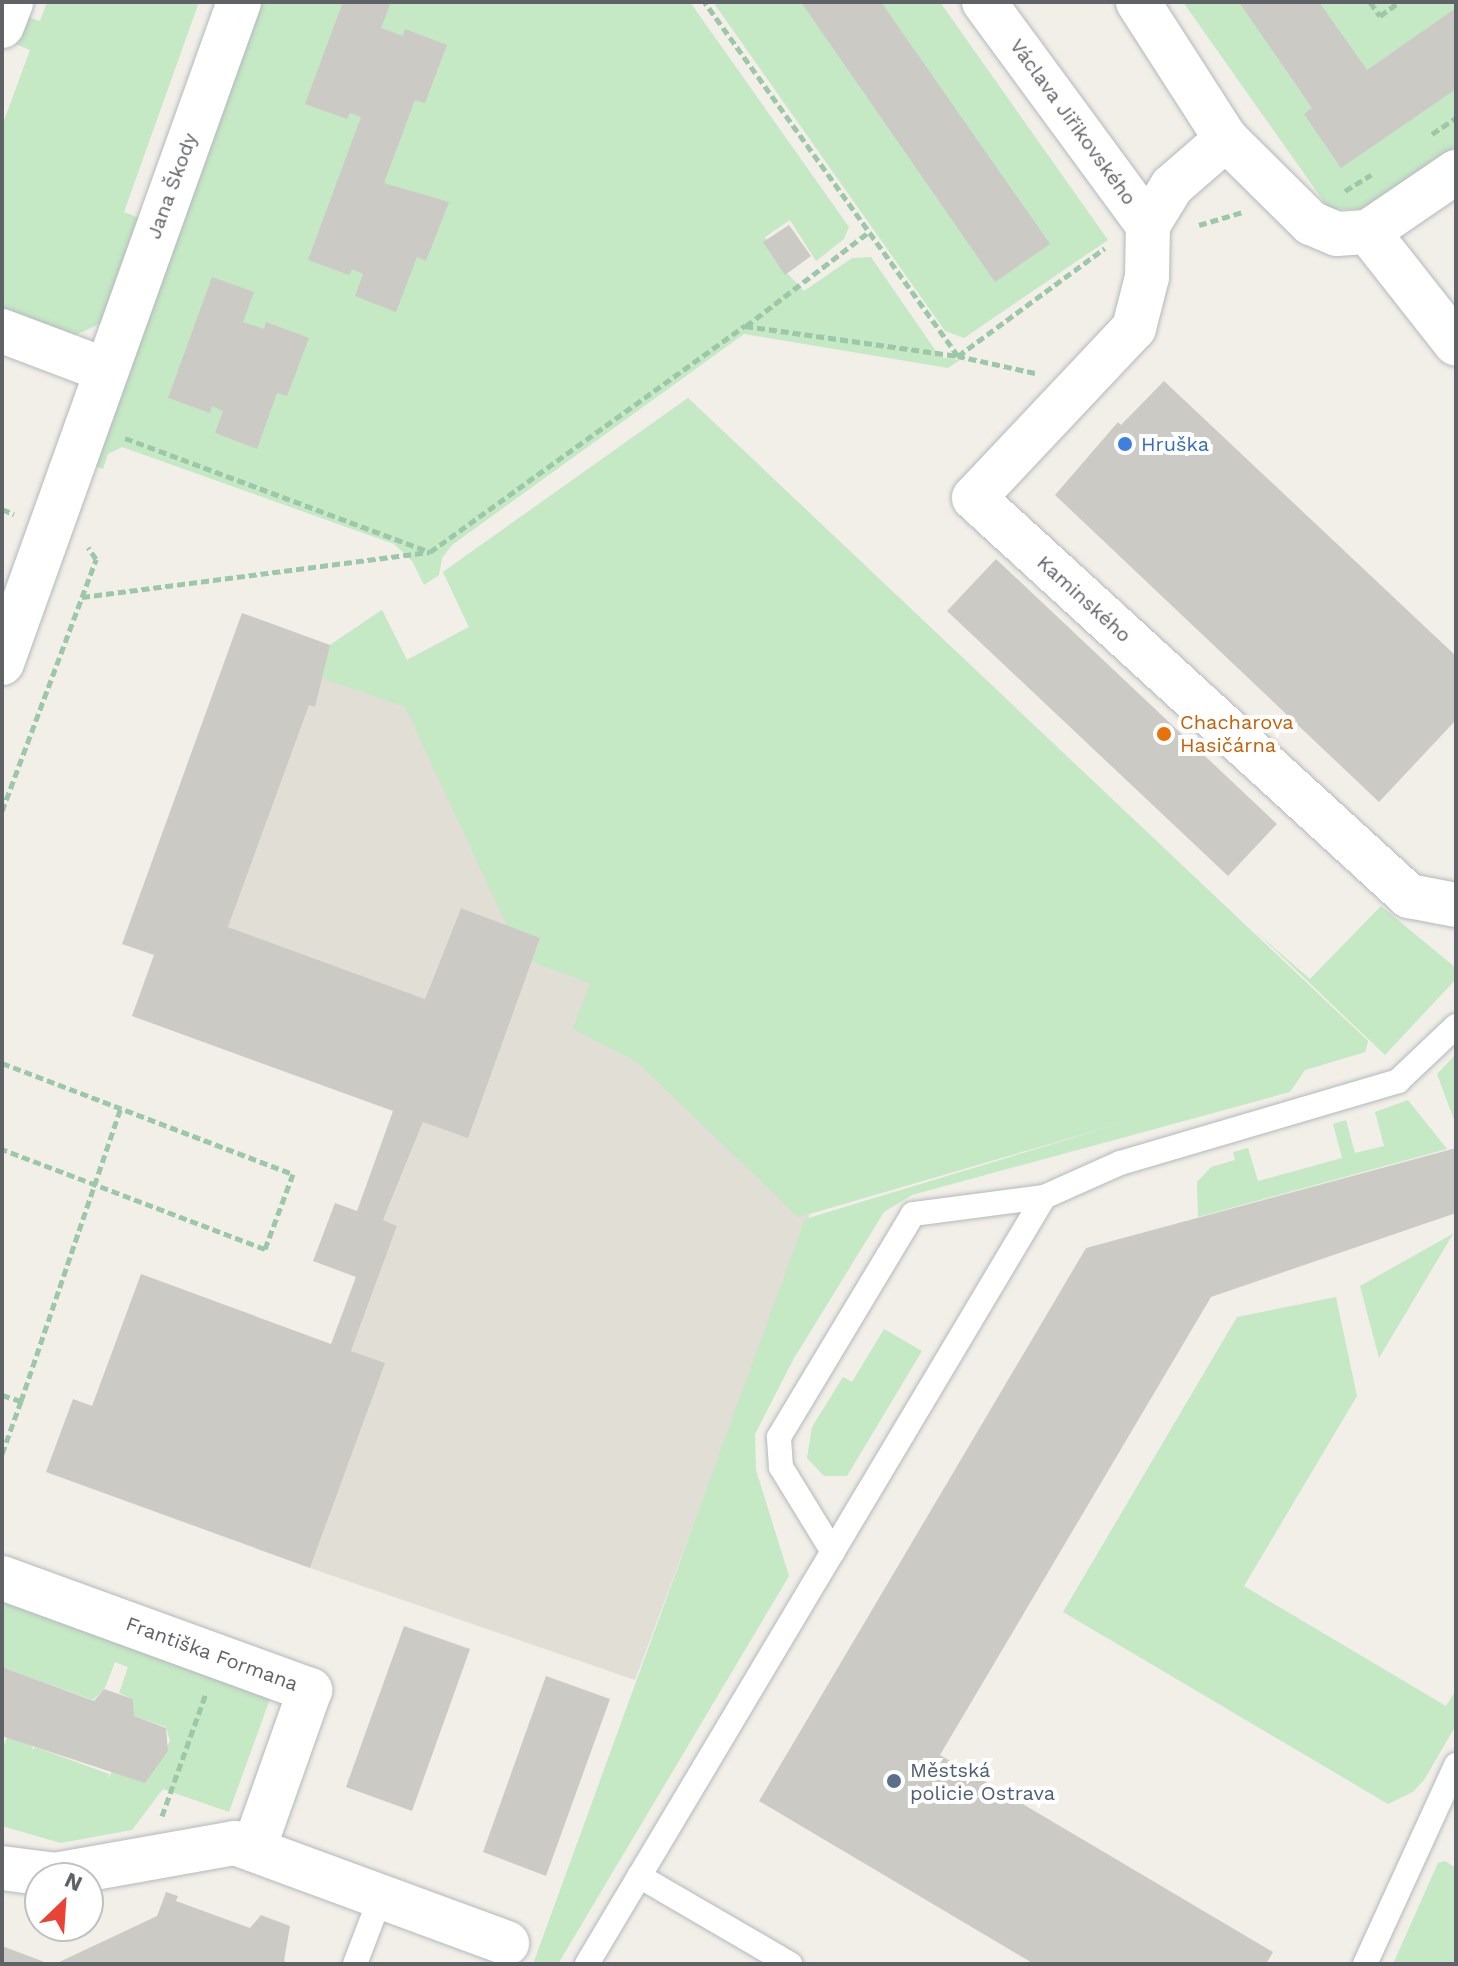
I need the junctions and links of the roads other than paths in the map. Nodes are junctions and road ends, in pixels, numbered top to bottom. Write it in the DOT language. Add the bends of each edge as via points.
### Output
graph roads {
  1 [pos="11,2"];
  2 [pos="239,2"];
  3 [pos="984,2"];
  4 [pos="1138,2"];
  5 [pos="2,26"];
  6 [pos="1226,139"];
  7 [pos="1456,172"];
  8 [pos="1368,232"];
  9 [pos="1137,238"];
  10 [pos="2,331"];
  11 [pos="1456,344"];
  12 [pos="105,370"];
  13 [pos="2,663"];
  14 [pos="1456,905"];
  15 [pos="1456,1026"];
  16 [pos="1044,1197"];
  17 [pos="833,1552"];
  18 [pos="2,1578"];
  19 [pos="1456,1765"];
  20 [pos="254,1848"];
  21 [pos="2,1868"];
  22 [pos="639,1876"];
  23 [pos="381,1896"];
  24 [pos="507,1943"];
  25 [pos="355,1964"];
  26 [pos="587,1964"];
  27 [pos="790,1964"];
  28 [pos="1365,1964"];
  1 -- 5 [label="street"];
  2 -- 12 [label="street, Jana Škody"];
  3 -- 9 [label="street, Václava Jiřikovského"];
  4 -- 6 [label="street"];
  6 -- 8 [label="street" via="1311,223 1337,234"];
  6 -- 9 [label="street, Václava Jiřikovského" via="1172,186"];
  7 -- 8 [label="street"];
  8 -- 11 [label="street"];
  9 -- 14 [label="street, Kaminského" via="1147,277 1134,328 974,498 1409,896"];
  10 -- 12 [label="street"];
  12 -- 13 [label="street, Jana Škody"];
  15 -- 16 [label="lane" via="1398,1081 1120,1163"];
  16 -- 17 [label="lane"];
  16 -- 17 [label="lane" via="913,1214 779,1437 781,1467"];
  17 -- 22 [label="lane"];
  18 -- 20 [label="street, Františka Formana" via="310,1690"];
  19 -- 28 [label="lane"];
  20 -- 21 [label="street" via="217,1844 55,1875"];
  20 -- 23 [label="street"];
  22 -- 26 [label="lane"];
  22 -- 27 [label="lane"];
  23 -- 24 [label="street"];
  23 -- 25 [label="lane"];
}
